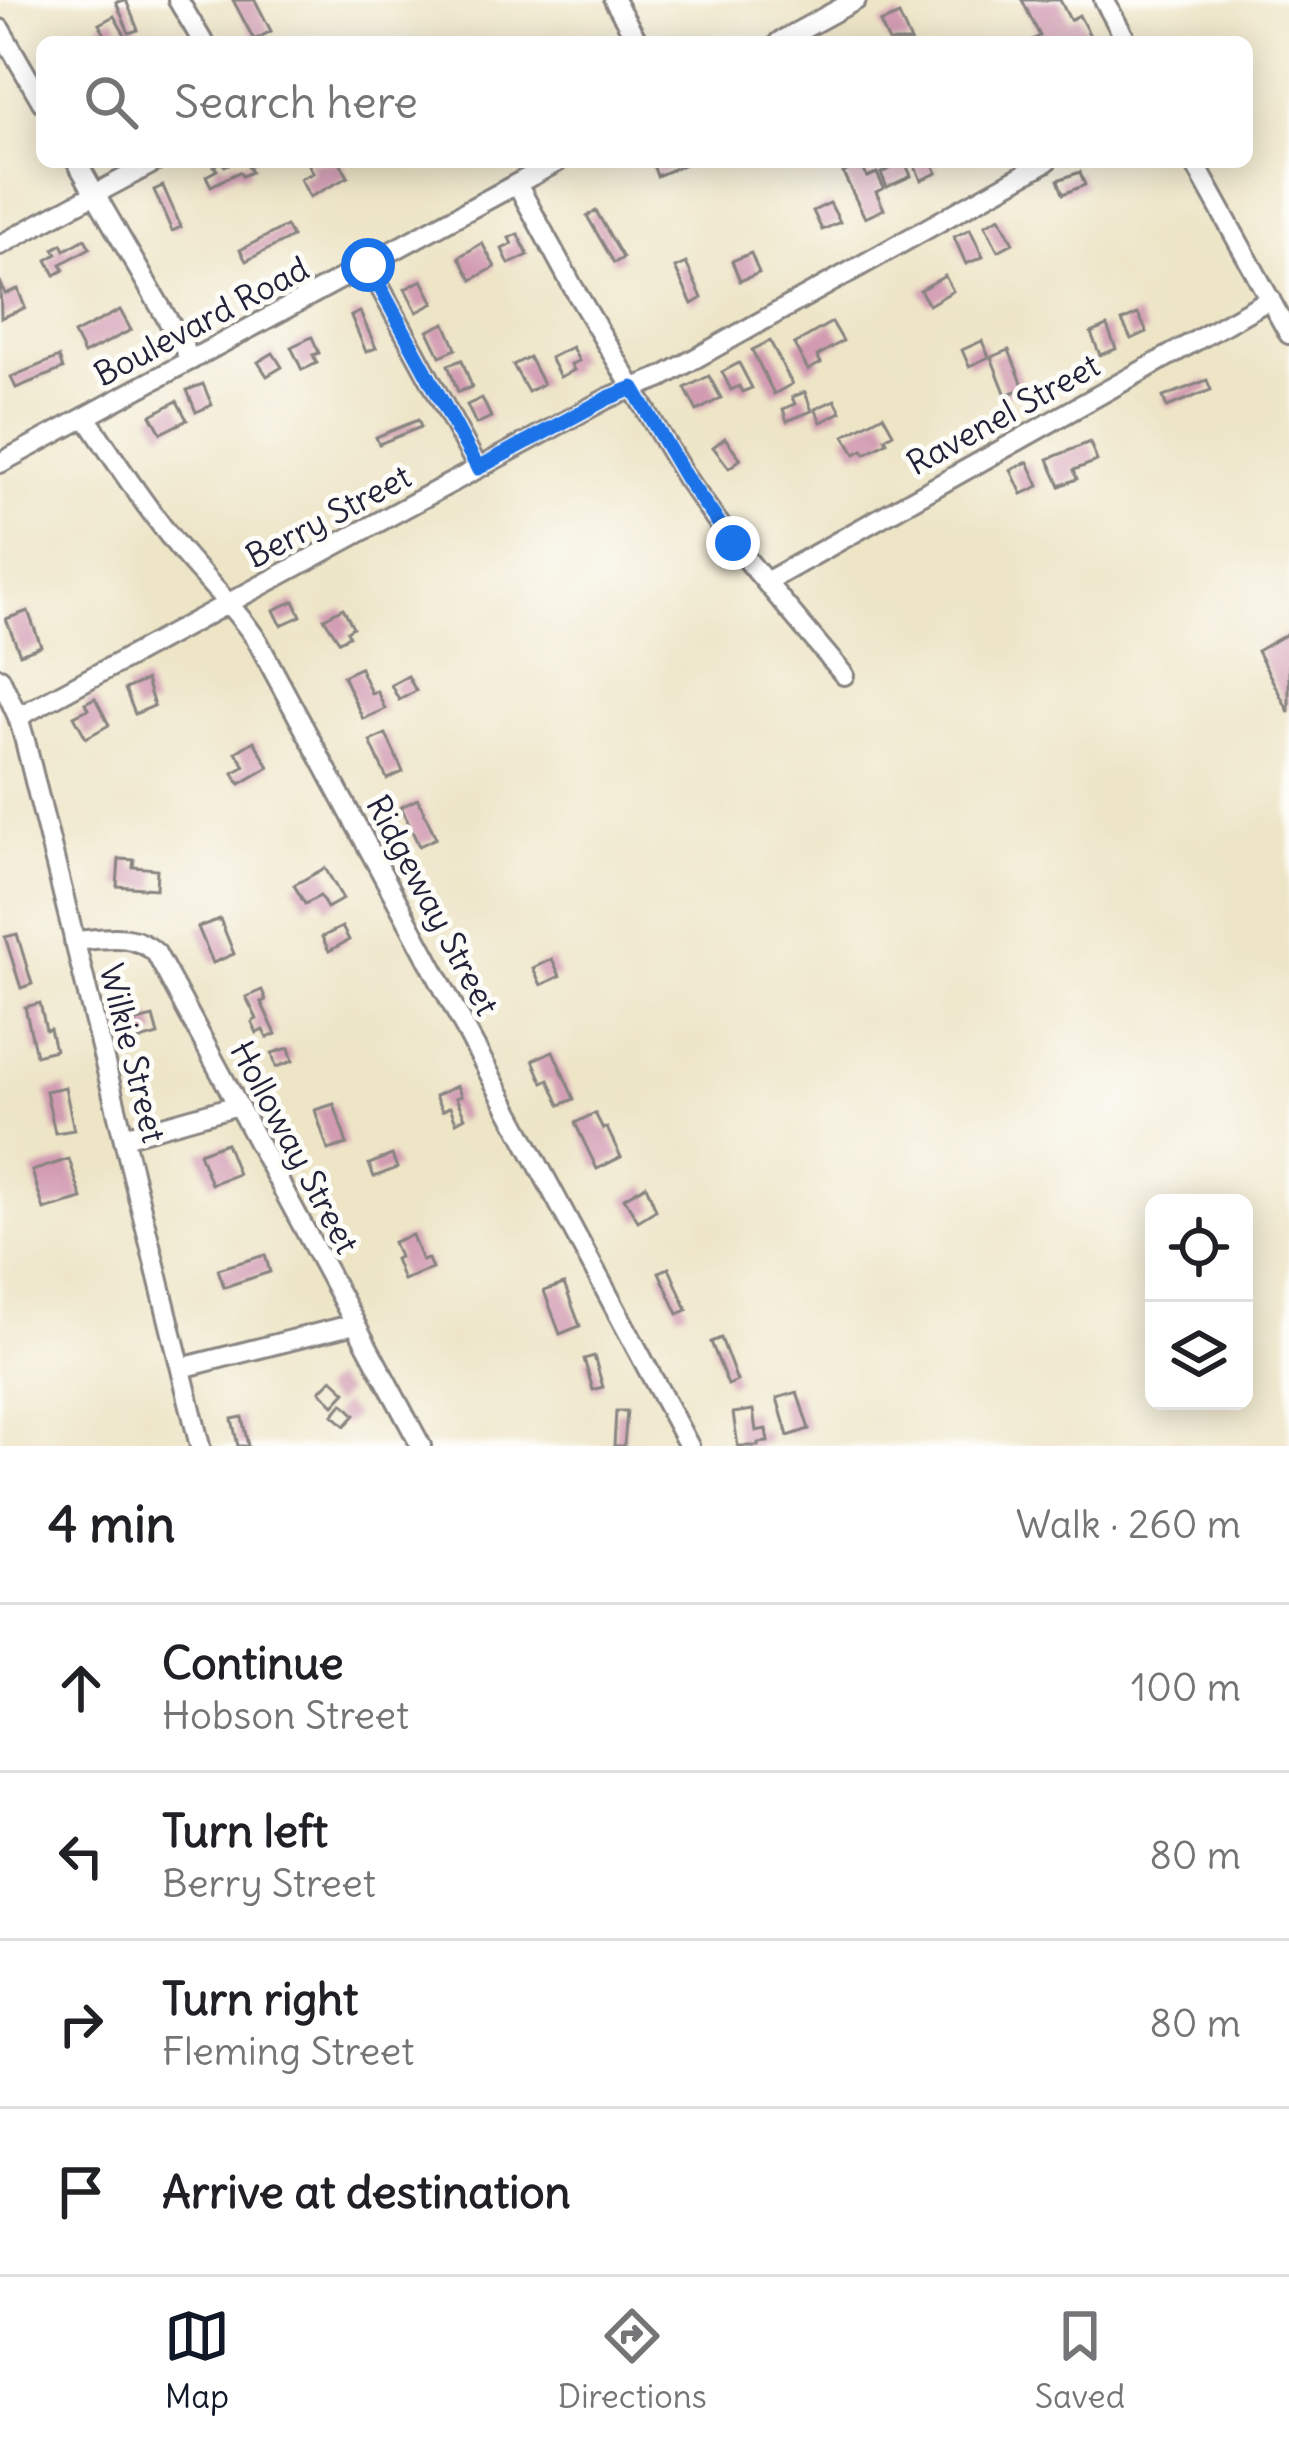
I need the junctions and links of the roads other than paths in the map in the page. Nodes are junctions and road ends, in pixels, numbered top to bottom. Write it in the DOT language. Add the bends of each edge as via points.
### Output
graph roads {
  1 [pos="178,0"];
  2 [pos="614,0"];
  3 [pos="856,0"];
  4 [pos="1104,0"];
  5 [pos="0,29"];
  6 [pos="199,36"];
  7 [pos="635,36"];
  8 [pos="789,36"];
  9 [pos="1124,36"];
  10 [pos="36,92"];
  11 [pos="80,168"];
  12 [pos="144,168"];
  13 [pos="546,168"];
  14 [pos="1035,168"];
  15 [pos="1197,168"];
  16 [pos="517,184"];
  17 [pos="95,194"];
  18 [pos="0,245"];
  19 [pos="368,265"];
  20 [pos="1270,299"];
  21 [pos="1289,334"];
  22 [pos="191,360"];
  23 [pos="633,388"];
  24 [pos="86,417"];
  25 [pos="0,463"];
  26 [pos="478,468"];
  27 [pos="766,582"];
  28 [pos="228,604"];
  29 [pos="844,675"];
  30 [pos="0,678"];
  31 [pos="18,717"];
  32 [pos="74,941"];
  33 [pos="238,1106"];
  34 [pos="124,1137"];
  35 [pos="355,1324"];
  36 [pos="181,1368"];
  37 [pos="200,1446"];
  38 [pos="421,1446"];
  39 [pos="689,1446"];
  1 -- 6 [label="street"];
  2 -- 7 [label="street"];
  3 -- 8 [label="street"];
  4 -- 9 [label="street"];
  5 -- 10 [label="street"];
  11 -- 17 [label="street"];
  12 -- 17 [label="street"];
  13 -- 16 [label="street, Boulevard Road"];
  14 -- 23 [label="street, Berry Street"];
  15 -- 20 [label="street"];
  16 -- 19 [label="street, Boulevard Road"];
  16 -- 23 [label="street"];
  17 -- 18 [label="street"];
  17 -- 22 [label="street"];
  19 -- 22 [label="street, Boulevard Road"];
  19 -- 26 [label="street"];
  20 -- 21 [label="street"];
  20 -- 27 [label="street, Ravenel Street"];
  22 -- 24 [label="street, Boulevard Road"];
  23 -- 26 [label="street, Berry Street"];
  23 -- 27 [label="street" via="707,509"];
  24 -- 25 [label="street, Boulevard Road"];
  24 -- 28 [label="street, Ridgeway Street"];
  26 -- 28 [label="street, Berry Street"];
  27 -- 29 [label="street"];
  28 -- 31 [label="street, Berry Street"];
  28 -- 39 [label="street, Ridgeway Street" via="274,671"];
  30 -- 31 [label="street, Wilkie Street"];
  31 -- 32 [label="street, Wilkie Street"];
  32 -- 33 [label="street, Holloway Street" via="128,938 151,947"];
  32 -- 34 [label="street, Wilkie Street"];
  33 -- 34 [label="street"];
  33 -- 35 [label="street, Holloway Street"];
  34 -- 36 [label="street, Wilkie Street"];
  35 -- 36 [label="street"];
  35 -- 38 [label="street, Holloway Street"];
  36 -- 37 [label="street, Wilkie Street"];
}
